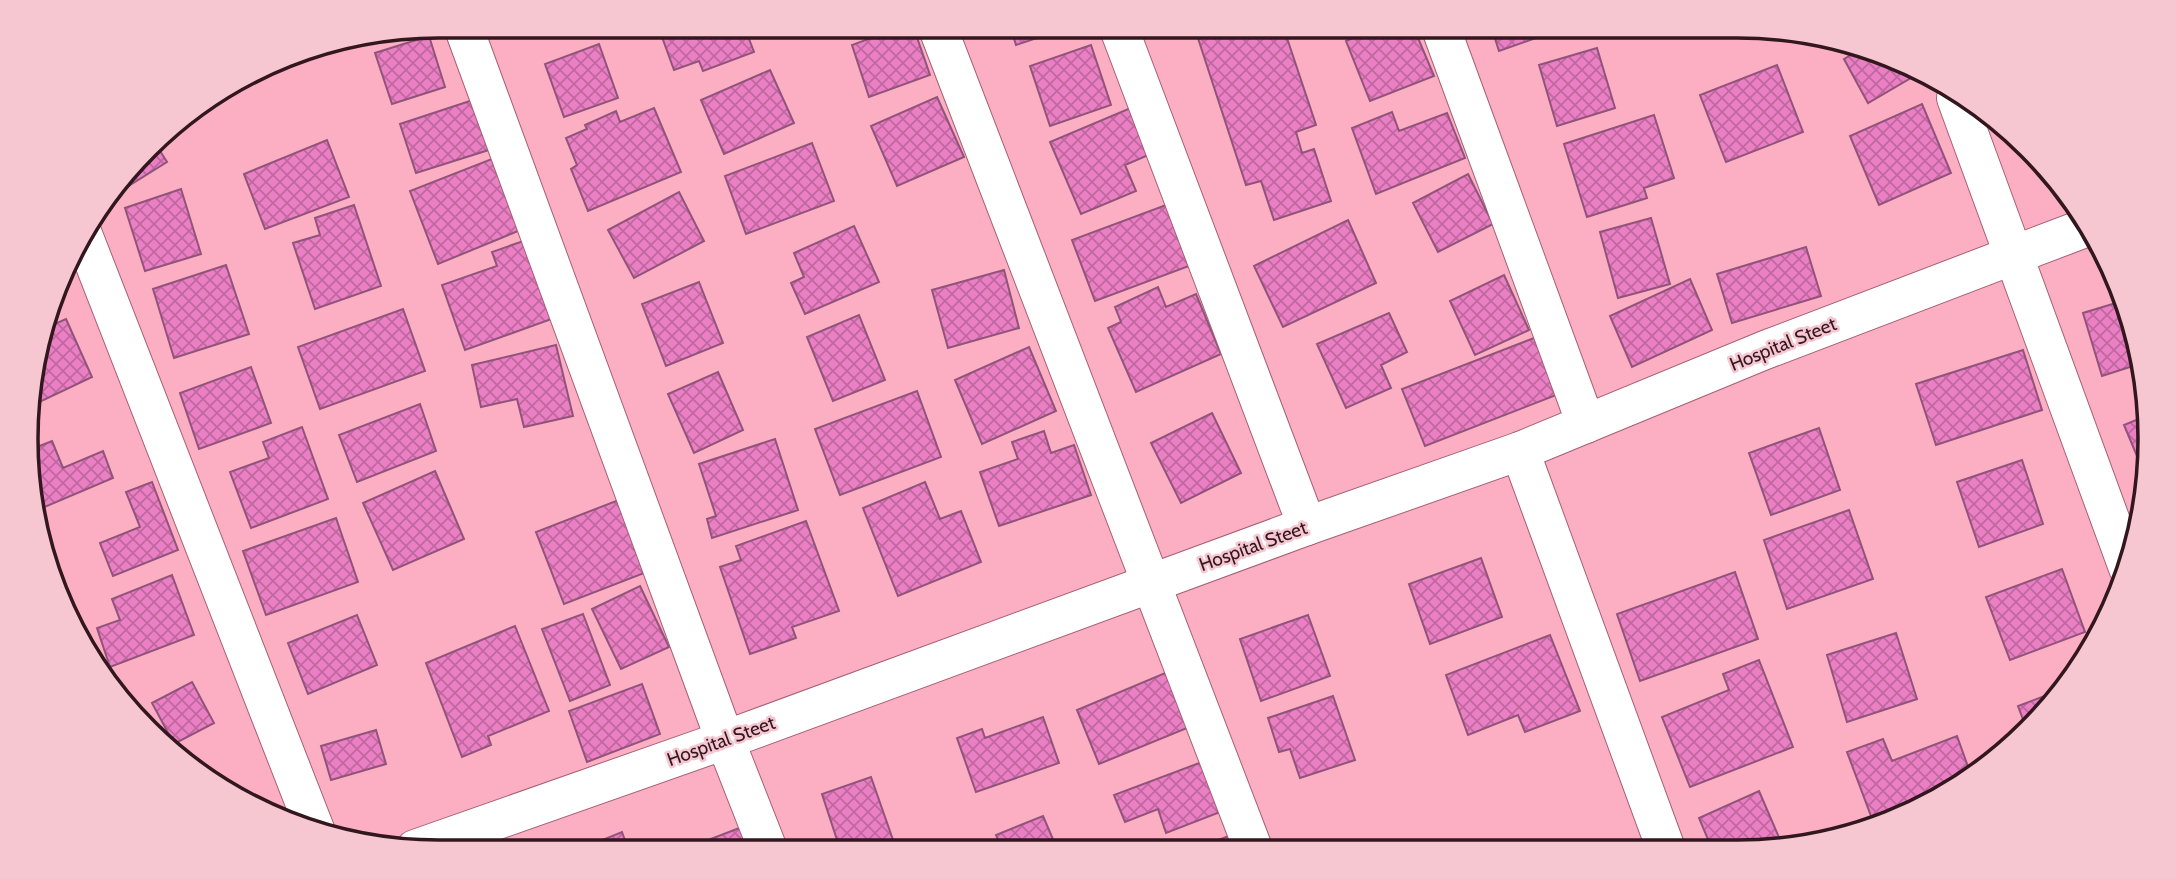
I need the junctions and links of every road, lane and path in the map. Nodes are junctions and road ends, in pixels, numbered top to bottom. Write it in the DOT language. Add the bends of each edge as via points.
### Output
graph roads {
  1 [pos="467,38"];
  2 [pos="942,38"];
  3 [pos="1123,38"];
  4 [pos="1444,38"];
  5 [pos="1958,106"];
  6 [pos="2078,230"];
  7 [pos="88,247"];
  8 [pos="2013,254"];
  9 [pos="1586,424"];
  10 [pos="1520,451"];
  11 [pos="1307,526"];
  12 [pos="2122,549"];
  13 [pos="1150,584"];
  14 [pos="725,740"];
  15 [pos="311,819"];
  16 [pos="441,840"];
  17 [pos="764,840"];
  18 [pos="1250,840"];
  19 [pos="1663,840"];
  1 -- 14 [label="street"];
  2 -- 13 [label="street"];
  3 -- 11 [label="street"];
  4 -- 9 [label="street"];
  5 -- 8 [label="street"];
  6 -- 8 [label="street, Hospital Steet"];
  7 -- 15 [label="street"];
  8 -- 9 [label="street, Hospital Steet"];
  8 -- 12 [label="street"];
  9 -- 10 [label="street, Hospital Steet"];
  10 -- 11 [label="street, Hospital Steet"];
  10 -- 19 [label="street"];
  11 -- 13 [label="street, Hospital Steet"];
  13 -- 14 [label="street, Hospital Steet"];
  13 -- 18 [label="street"];
  14 -- 16 [label="street, Hospital Steet"];
  14 -- 17 [label="street"];
}
